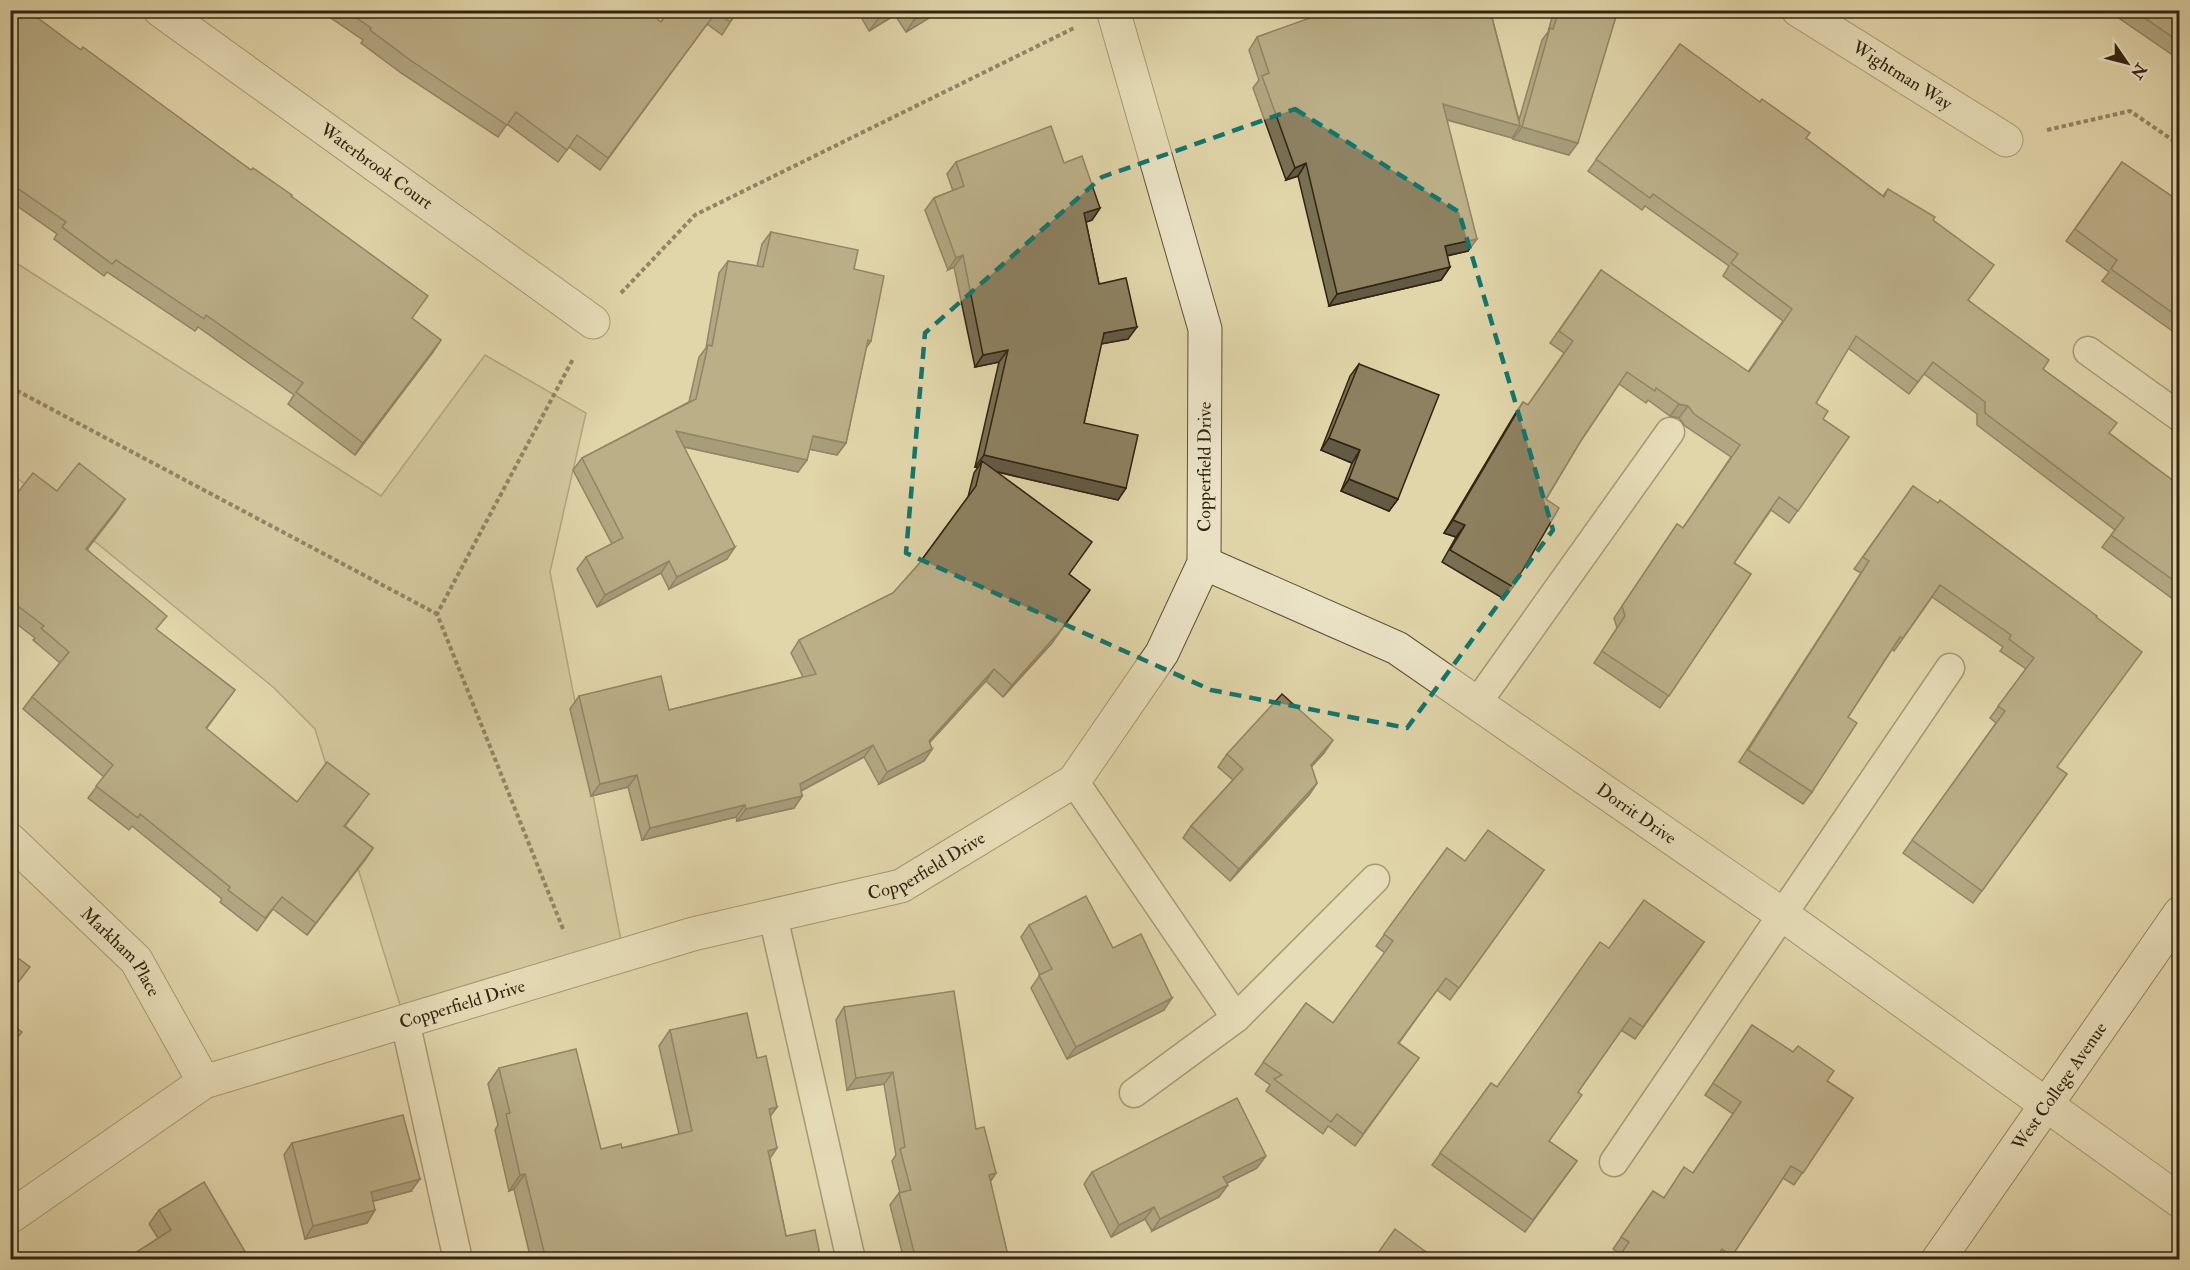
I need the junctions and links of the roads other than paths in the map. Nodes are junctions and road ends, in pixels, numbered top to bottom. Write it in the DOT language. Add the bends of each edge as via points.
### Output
graph roads {
  1 [pos="160,10"];
  2 [pos="1113,10"];
  3 [pos="1798,10"];
  4 [pos="2006,140"];
  5 [pos="593,322"];
  6 [pos="2088,351"];
  7 [pos="2180,417"];
  8 [pos="1670,432"];
  9 [pos="1204,563"];
  10 [pos="1950,668"];
  11 [pos="1477,703"];
  12 [pos="1074,781"];
  13 [pos="10,840"];
  14 [pos="1376,879"];
  15 [pos="2180,914"];
  16 [pos="1783,915"];
  17 [pos="773,916"];
  18 [pos="1236,1018"];
  19 [pos="405,1021"];
  20 [pos="204,1082"];
  21 [pos="1134,1093"];
  22 [pos="2046,1104"];
  23 [pos="1614,1162"];
  24 [pos="2180,1202"];
  25 [pos="10,1217"];
  26 [pos="458,1260"];
  27 [pos="851,1260"];
  28 [pos="1938,1260"];
  1 -- 5 [label="street, Waterbrook Court"];
  2 -- 9 [label="street, Copperfield Drive" via="1205,329"];
  3 -- 4 [label="street, Wightman Way"];
  6 -- 7 [label="lane"];
  8 -- 11 [label="lane"];
  9 -- 11 [label="street, Dorrit Drive" via="1397,648"];
  9 -- 12 [label="street, Copperfield Drive" via="1162,653"];
  10 -- 16 [label="lane"];
  11 -- 16 [label="street, Dorrit Drive"];
  12 -- 17 [label="street, Copperfield Drive" via="901,886"];
  12 -- 18 [label="lane"];
  13 -- 20 [label="street, Markham Place" via="136,960"];
  14 -- 18 [label="lane"];
  15 -- 22 [label="street, West College Avenue"];
  16 -- 22 [label="street, Dorrit Drive"];
  16 -- 23 [label="lane"];
  17 -- 19 [label="street, Copperfield Drive" via="693,934"];
  17 -- 27 [label="lane"];
  18 -- 21 [label="lane"];
  19 -- 20 [label="street, Copperfield Drive"];
  19 -- 26 [label="lane"];
  20 -- 25 [label="street, Copperfield Drive"];
  22 -- 24 [label="street, Dorrit Drive"];
  22 -- 28 [label="street, West College Avenue"];
}
